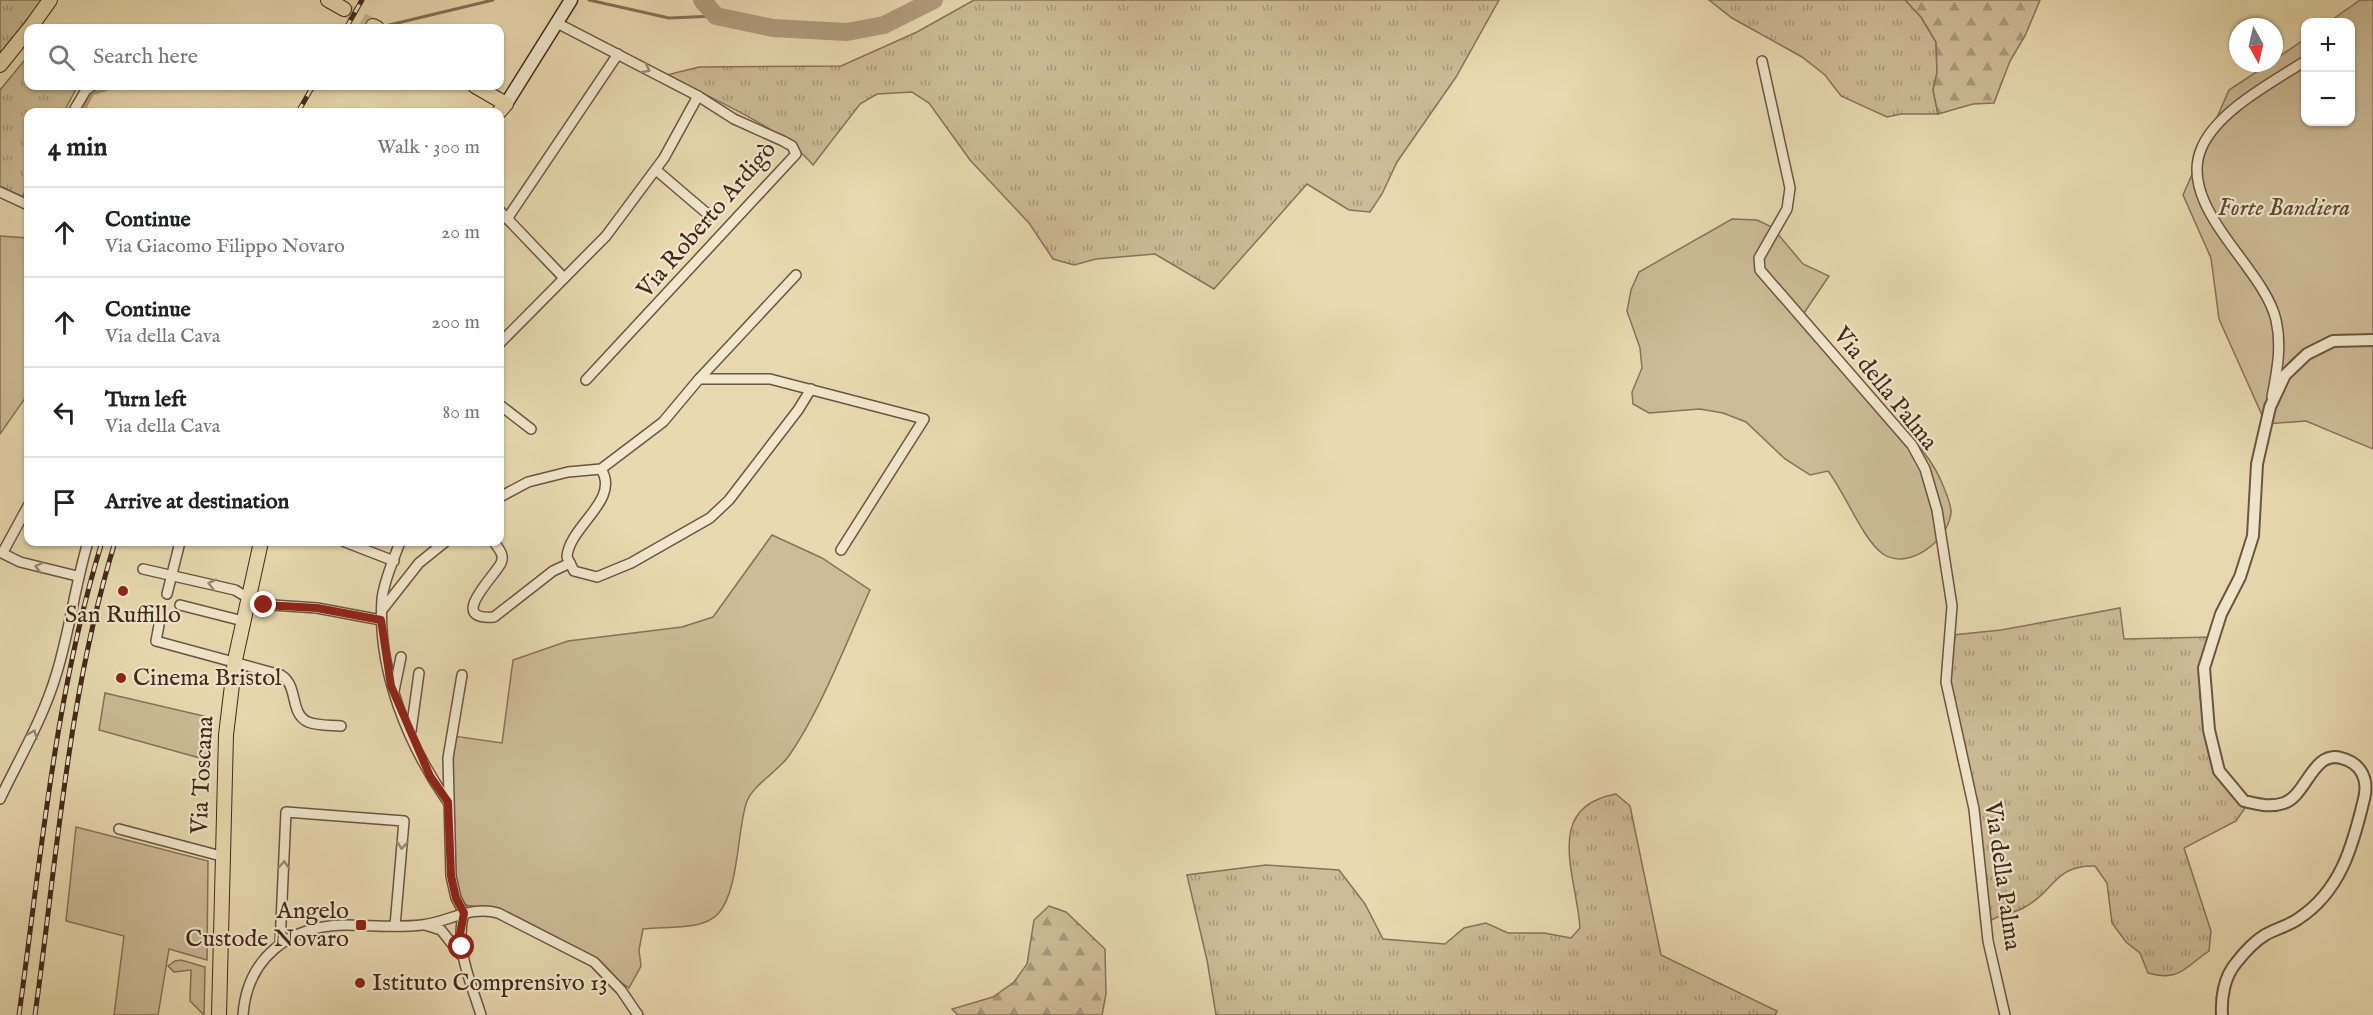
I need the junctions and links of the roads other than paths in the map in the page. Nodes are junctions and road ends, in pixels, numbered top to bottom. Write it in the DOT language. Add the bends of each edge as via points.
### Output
graph roads {
  1 [pos="59,0"];
  2 [pos="328,0"];
  3 [pos="48,4"];
  4 [pos="569,4"];
  5 [pos="344,9"];
  6 [pos="557,23"];
  7 [pos="33,24"];
  8 [pos="24,35"];
  9 [pos="618,54"];
  10 [pos="1762,61"];
  11 [pos="2301,64"];
  12 [pos="0,65"];
  13 [pos="86,90"];
  14 [pos="479,90"];
  15 [pos="698,96"];
  16 [pos="75,108"];
  17 [pos="502,108"];
  18 [pos="656,170"];
  19 [pos="0,192"];
  20 [pos="24,202"];
  21 [pos="504,216"];
  22 [pos="710,216"];
  23 [pos="507,219"];
  24 [pos="796,275"];
  25 [pos="564,278"];
  26 [pos="504,339"];
  27 [pos="2373,340"];
  28 [pos="699,379"];
  29 [pos="586,380"];
  30 [pos="811,389"];
  31 [pos="2270,407"];
  32 [pos="504,408"];
  33 [pos="531,429"];
  34 [pos="601,469"];
  35 [pos="504,496"];
  36 [pos="24,513"];
  37 [pos="87,546"];
  38 [pos="179,546"];
  39 [pos="260,546"];
  40 [pos="355,546"];
  41 [pos="399,546"];
  42 [pos="441,546"];
  43 [pos="496,546"];
  44 [pos="841,550"];
  45 [pos="2,552"];
  46 [pos="394,561"];
  47 [pos="570,563"];
  48 [pos="143,568"];
  49 [pos="173,574"];
  50 [pos="77,576"];
  51 [pos="167,594"];
  52 [pos="248,598"];
  53 [pos="180,605"];
  54 [pos="382,609"];
  55 [pos="381,620"];
  56 [pos="243,621"];
  57 [pos="159,625"];
  58 [pos="401,657"];
  59 [pos="235,660"];
  60 [pos="419,673"];
  61 [pos="462,675"];
  62 [pos="394,693"];
  63 [pos="341,726"];
  64 [pos="411,734"];
  65 [pos="0,799"];
  66 [pos="448,802"];
  67 [pos="119,829"];
  68 [pos="221,856"];
  69 [pos="464,913"];
  70 [pos="423,925"];
  71 [pos="395,926"];
  72 [pos="280,944"];
  73 [pos="465,962"];
  74 [pos="219,1015"];
  75 [pos="243,1015"];
  76 [pos="481,1015"];
  77 [pos="638,1015"];
  78 [pos="2005,1015"];
  79 [pos="2222,1015"];
  1 -- 3 [label="main road"];
  2 -- 5 [label="main road"];
  3 -- 7 [label="main road"];
  4 -- 6 [label="main road"];
  6 -- 9 [label="street, Via Roberto Ardigò"];
  6 -- 17 [label="main road"];
  8 -- 12 [label="main road"];
  9 -- 15 [label="street, Via Roberto Ardigò, one-way"];
  9 -- 23 [label="street"];
  10 -- 78 [label="street, Via della Palma" via="1790,188 1787,209 1759,258 1760,270 1912,445 1925,469 1937,510 1952,606 1946,682 1974,809 1988,941"];
  11 -- 31 [label="street" via="2221,121 2202,147 2196,172 2205,199 2231,247 2260,285 2276,320 2280,358"];
  13 -- 16 [label="street"];
  14 -- 17 [label="main road"];
  15 -- 18 [label="street"];
  15 -- 29 [label="street, Via Roberto Ardigò" via="734,119 792,146 796,154"];
  18 -- 22 [label="street"];
  18 -- 25 [label="street" via="606,236"];
  19 -- 20 [label="street"];
  21 -- 23 [label="street"];
  23 -- 25 [label="street"];
  24 -- 28 [label="street"];
  25 -- 26 [label="street"];
  27 -- 31 [label="street" via="2333,341 2307,354 2284,375"];
  28 -- 30 [label="street" via="770,379"];
  28 -- 34 [label="street" via="663,422"];
  30 -- 44 [label="street" via="924,419"];
  30 -- 47 [label="street" via="729,500 710,518 631,563 597,577 574,571"];
  31 -- 79 [label="street" via="2257,464 2253,536 2204,668 2209,730 2219,771 2244,801 2269,806 2286,803 2302,791 2316,765 2337,756 2353,761 2363,773 2367,790 2348,860 2331,889 2299,919 2264,936 2234,965 2222,997"];
  32 -- 33 [label="street"];
  34 -- 35 [label="street" via="528,482"];
  34 -- 47 [label="street" via="606,477 606,490 573,535 568,549"];
  36 -- 45 [label="street"];
  37 -- 50 [label="street"];
  38 -- 49 [label="street"];
  39 -- 52 [label="main road, Via Toscana"];
  40 -- 46 [label="street"];
  41 -- 46 [label="street"];
  42 -- 54 [label="street" via="419,563"];
  43 -- 47 [label="street" via="502,563 474,604 483,618 494,618 553,571"];
  50 -- 45 [label="street, one-way" via="20,562"];
  46 -- 54 [label="street" via="382,596"];
  48 -- 49 [label="street"];
  49 -- 51 [label="street"];
  52 -- 49 [label="street, one-way" via="235,590"];
  65 -- 50 [label="street, one-way" via="57,674"];
  52 -- 55 [label="street" via="264,605 317,608"];
  52 -- 56 [label="main road, Via Toscana"];
  53 -- 56 [label="street"];
  54 -- 55 [label="street"];
  55 -- 62 [label="street"];
  56 -- 59 [label="main road, Via Toscana"];
  57 -- 59 [label="street" via="156,640"];
  58 -- 62 [label="street"];
  59 -- 63 [label="street" via="290,681 298,713 308,722"];
  59 -- 68 [label="main road, Via Toscana" via="226,735"];
  60 -- 64 [label="street"];
  61 -- 66 [label="street" via="448,758"];
  62 -- 64 [label="street"];
  64 -- 66 [label="street" via="430,776"];
  66 -- 69 [label="street" via="451,876"];
  67 -- 68 [label="street, Via Toscana"];
  68 -- 74 [label="main road, Via Toscana"];
  69 -- 70 [label="street"];
  69 -- 73 [label="street" via="460,934"];
  69 -- 77 [label="street" via="483,909 498,913 582,954 605,971"];
  70 -- 71 [label="street"];
  70 -- 73 [label="street" via="450,938"];
  71 -- 72 [label="street" via="329,926"];
  72 -- 71 [label="street, one-way" via="286,812 404,821"];
  72 -- 75 [label="street" via="248,982"];
  73 -- 76 [label="street"];
}
